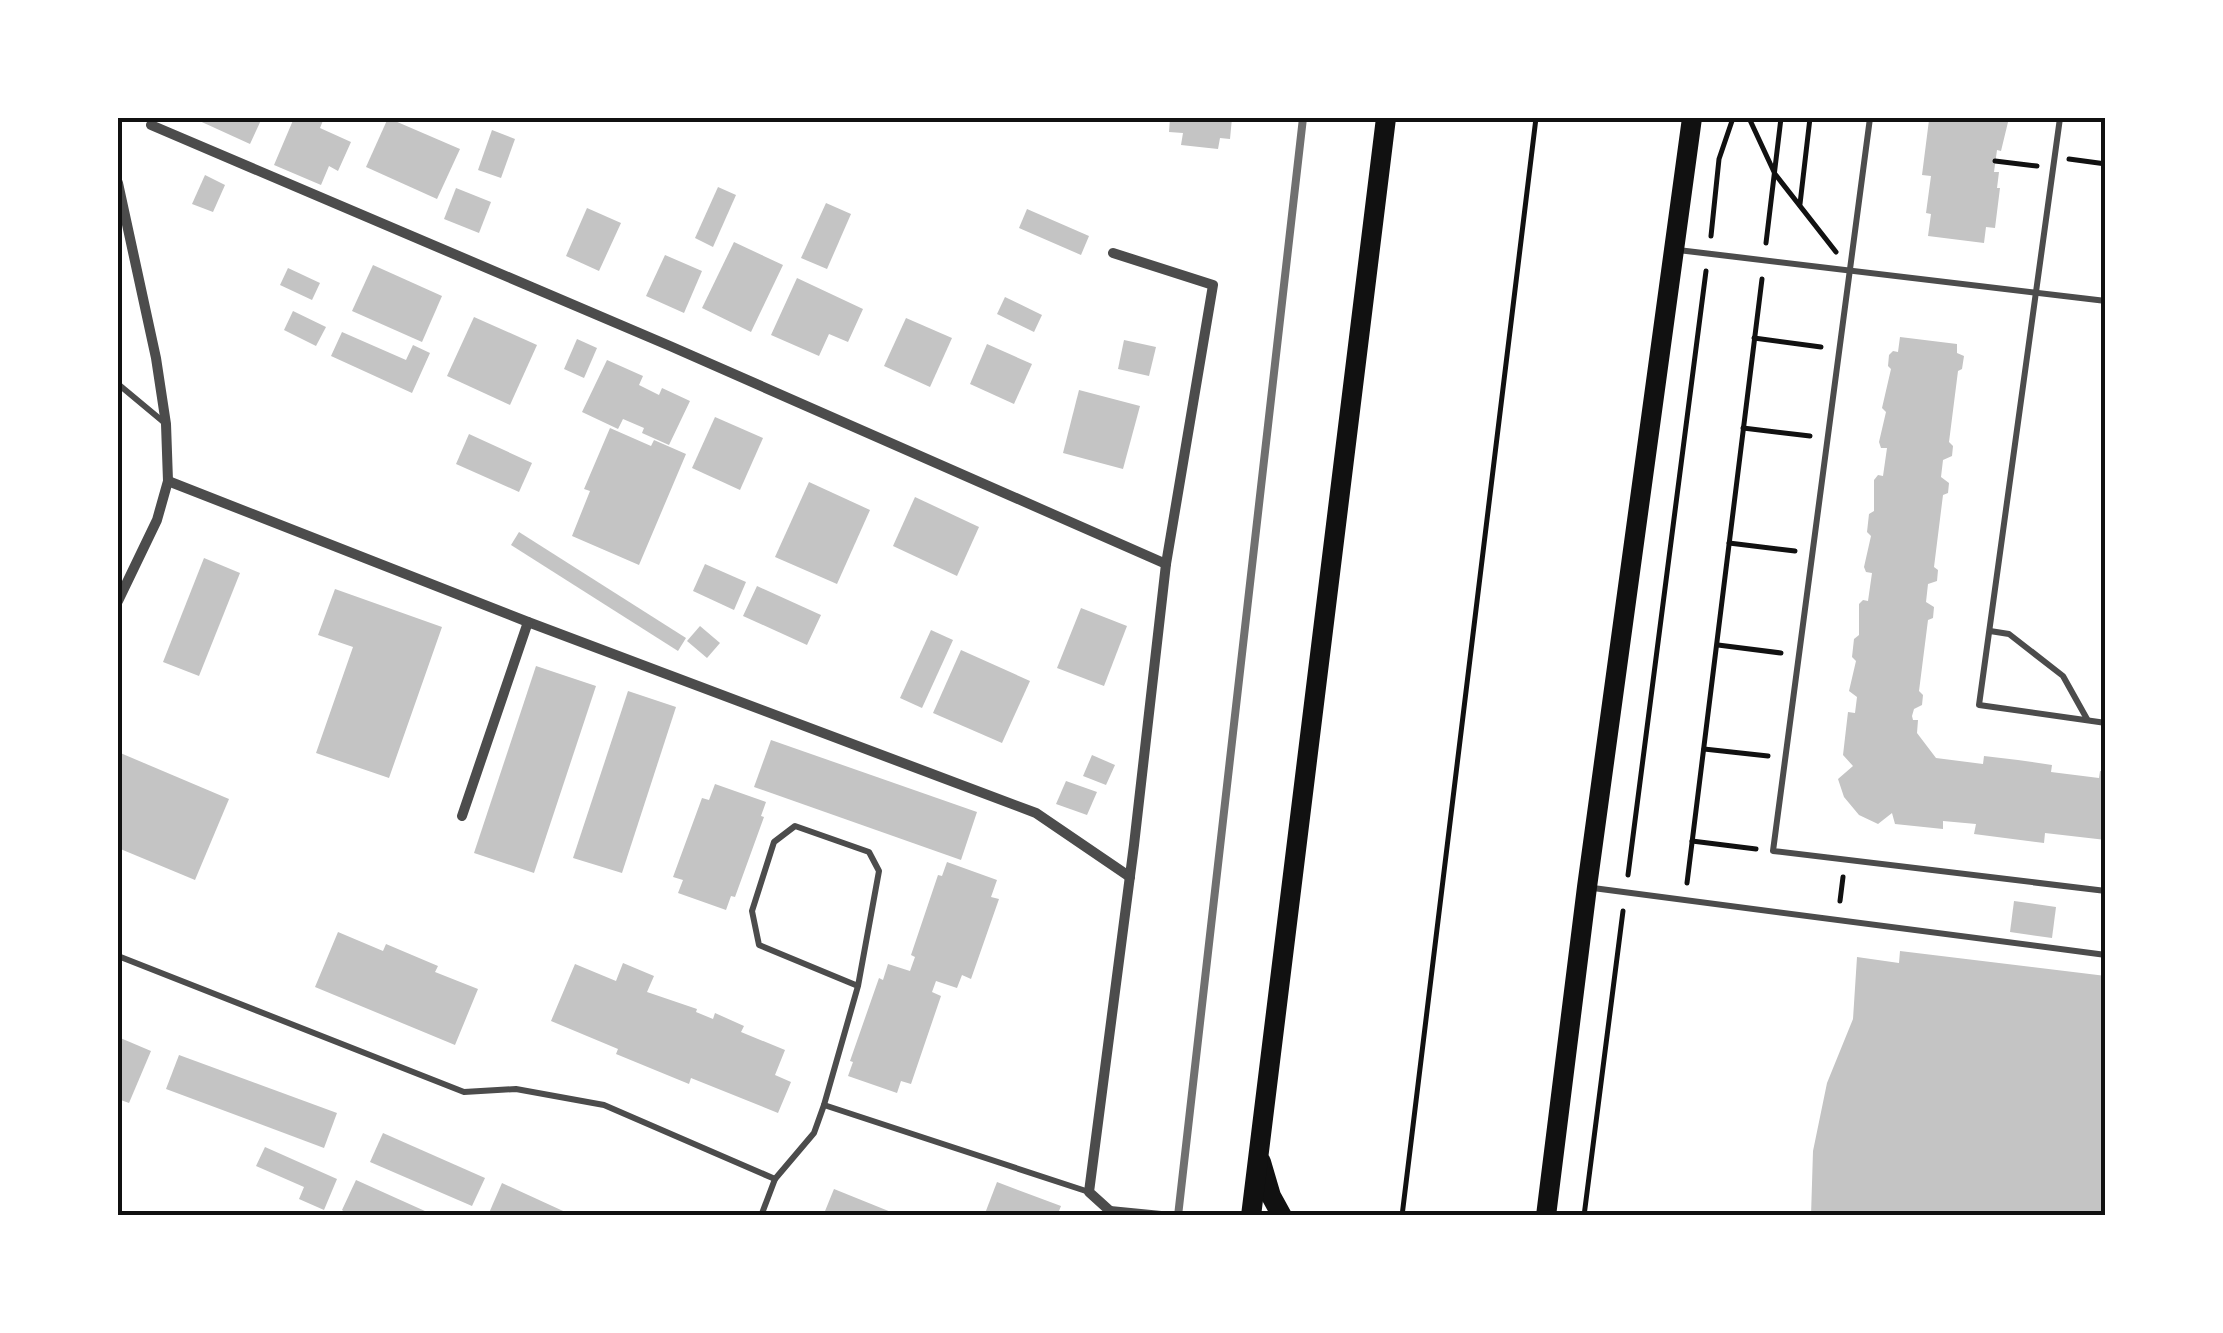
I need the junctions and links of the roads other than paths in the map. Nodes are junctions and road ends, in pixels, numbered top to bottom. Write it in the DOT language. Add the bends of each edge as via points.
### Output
graph roads {
  1 [pos="1386,118"];
  2 [pos="1692,118"];
  3 [pos="1870,118"];
  4 [pos="2060,118"];
  5 [pos="151,125"];
  6 [pos="118,184"];
  7 [pos="1676,250"];
  8 [pos="1113,253"];
  9 [pos="1850,270"];
  10 [pos="2038,292"];
  11 [pos="2106,301"];
  12 [pos="118,384"];
  13 [pos="166,424"];
  14 [pos="168,481"];
  15 [pos="1166,564"];
  16 [pos="118,601"];
  17 [pos="528,622"];
  18 [pos="1990,631"];
  19 [pos="2087,720"];
  20 [pos="2106,723"];
  21 [pos="462,816"];
  22 [pos="1130,877"];
  23 [pos="1587,887"];
  24 [pos="2106,892"];
  25 [pos="2106,955"];
  26 [pos="118,956"];
  27 [pos="858,986"];
  28 [pos="824,1104"];
  29 [pos="1258,1150"];
  30 [pos="774,1180"];
  31 [pos="1550,1180"];
  32 [pos="1089,1192"];
  33 [pos="1109,1213"];
  34 [pos="761,1216"];
  35 [pos="1161,1216"];
  36 [pos="1251,1216"];
  37 [pos="1282,1216"];
  38 [pos="1532,1216"];
  39 [pos="1546,1216"];
  1 -- 29 [label="main road"];
  2 -- 7 [label="main road"];
  3 -- 9 [label="lane"];
  4 -- 10 [label="lane"];
  5 -- 15 [label="street"];
  6 -- 13 [label="street"];
  7 -- 9 [label="lane"];
  7 -- 23 [label="main road"];
  8 -- 15 [label="street" via="1212,285"];
  9 -- 10 [label="lane"];
  9 -- 24 [label="lane" via="1774,851"];
  10 -- 11 [label="lane"];
  10 -- 18 [label="lane"];
  12 -- 13 [label="lane"];
  13 -- 14 [label="street"];
  14 -- 16 [label="street"];
  14 -- 17 [label="street"];
  15 -- 22 [label="street"];
  17 -- 21 [label="street"];
  17 -- 22 [label="street" via="1036,812"];
  18 -- 19 [label="lane" via="2009,634 2063,676"];
  18 -- 19 [label="lane" via="1979,705"];
  19 -- 20 [label="lane"];
  22 -- 32 [label="street"];
  23 -- 25 [label="lane"];
  23 -- 31 [label="main road"];
  26 -- 30 [label="lane" via="464,1092 516,1090 604,1104"];
  27 -- 27 [label="lane" via="759,945 752,911 774,842 796,826 869,852 879,871"];
  27 -- 28 [label="lane"];
  28 -- 30 [label="lane" via="814,1133"];
  28 -- 32 [label="lane"];
  29 -- 36 [label="main road"];
  29 -- 37 [label="main road"];
  30 -- 34 [label="lane"];
  31 -- 38 [label="main road"];
  31 -- 39 [label="main road"];
  32 -- 33 [label="street"];
  33 -- 35 [label="street"];
}
